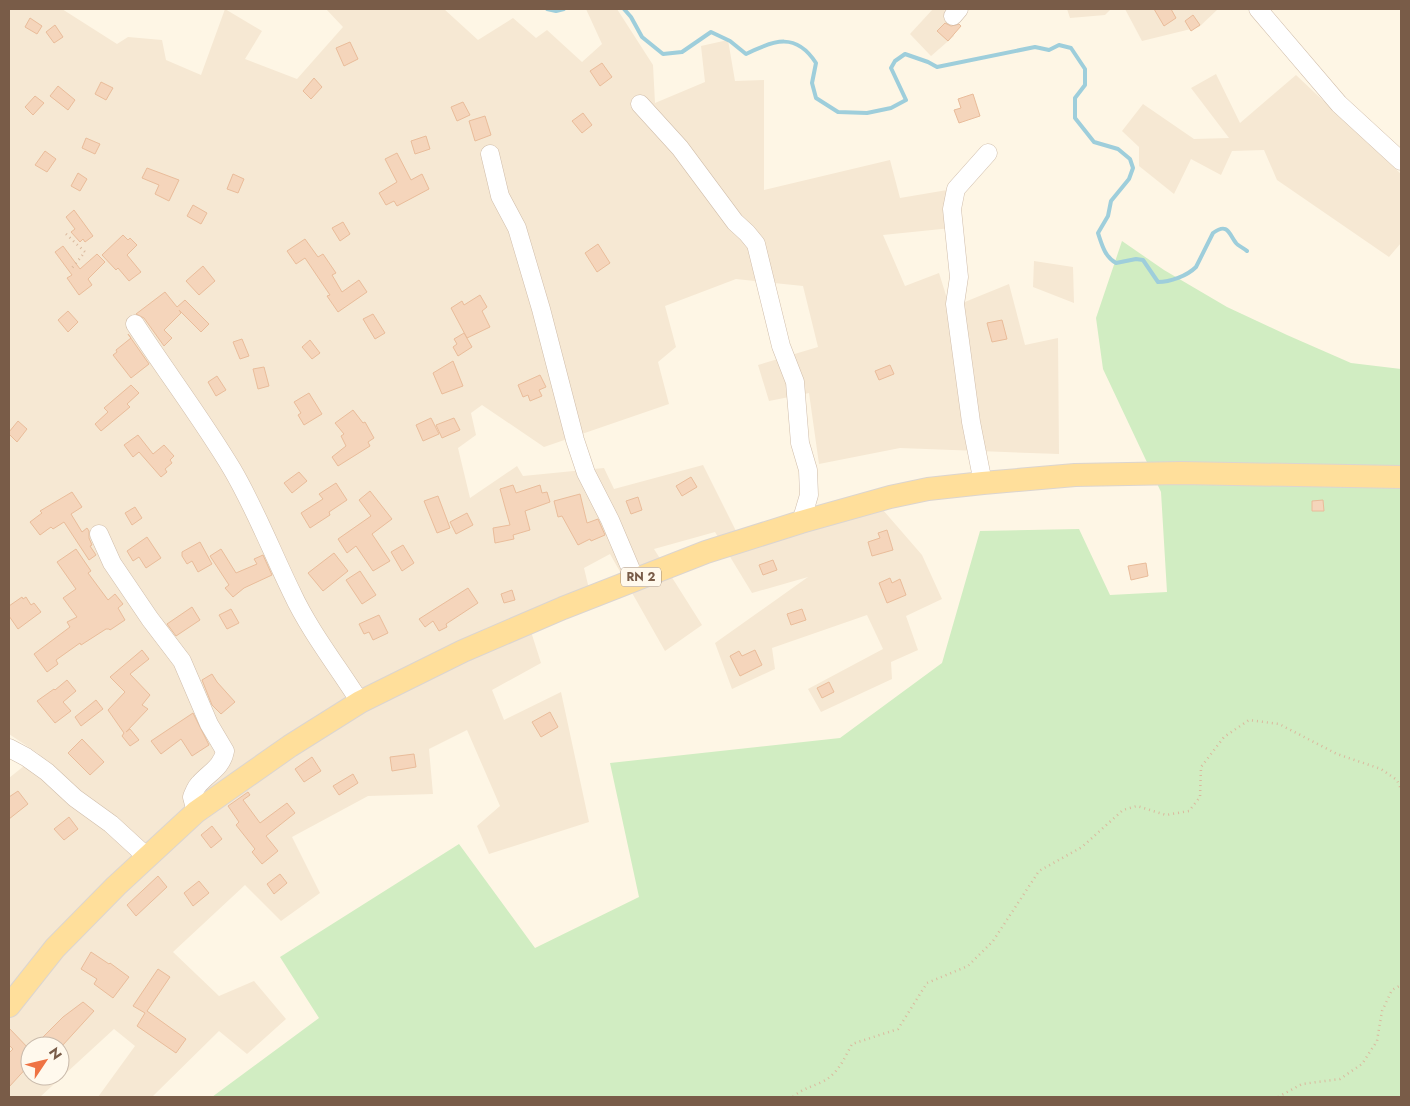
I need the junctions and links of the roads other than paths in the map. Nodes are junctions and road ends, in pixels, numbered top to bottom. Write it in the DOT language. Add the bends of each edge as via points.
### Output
graph roads {
  1 [pos="1258,9"];
  2 [pos="640,104"];
  3 [pos="988,153"];
  4 [pos="490,154"];
  5 [pos="1401,161"];
  6 [pos="134,324"];
  7 [pos="1401,477"];
  8 [pos="983,483"];
  9 [pos="801,522"];
  10 [pos="99,534"];
  11 [pos="635,579"];
  12 [pos="360,702"];
  13 [pos="9,748"];
  14 [pos="196,812"];
  15 [pos="148,857"];
  16 [pos="11,999"];
  1 -- 5 [label="street" via="1339,104"];
  2 -- 9 [label="street" via="680,148 734,222 756,244 781,346 794,382 800,443 808,470 809,495"];
  3 -- 8 [label="street" via="956,189 952,209 959,277 955,304"];
  4 -- 11 [label="street" via="500,196 517,228 586,473"];
  6 -- 12 [label="street" via="233,470 292,594"];
  7 -- 8 [label="main road, RN 2" via="1133,474"];
  8 -- 9 [label="main road, RN 2" via="890,497"];
  9 -- 11 [label="main road, RN 2"];
  10 -- 14 [label="street" via="112,563 182,661 209,724 225,751 223,761 198,784 192,797"];
  11 -- 12 [label="main road, RN 2" via="463,651"];
  12 -- 14 [label="main road, RN 2"];
  13 -- 15 [label="street" via="47,772"];
  14 -- 15 [label="main road, RN 2"];
  15 -- 16 [label="main road, RN 2" via="78,923"];
}
